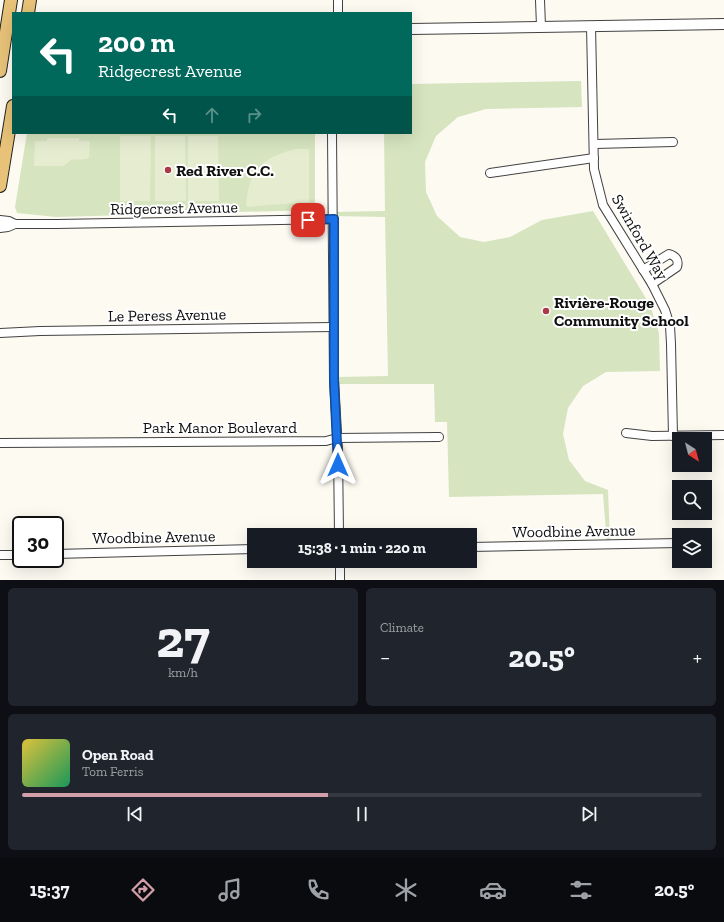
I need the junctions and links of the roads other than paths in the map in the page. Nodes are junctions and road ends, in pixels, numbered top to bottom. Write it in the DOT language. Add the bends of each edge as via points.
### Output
graph roads {
  1 [pos="11,0"];
  2 [pos="30,0"];
  3 [pos="338,0"];
  4 [pos="540,0"];
  5 [pos="28,12"];
  6 [pos="338,12"];
  7 [pos="724,24"];
  8 [pos="541,26"];
  9 [pos="591,26"];
  10 [pos="412,29"];
  11 [pos="10,33"];
  12 [pos="0,71"];
  13 [pos="12,112"];
  14 [pos="332,134"];
  15 [pos="673,142"];
  16 [pos="595,144"];
  17 [pos="594,158"];
  18 [pos="490,173"];
  19 [pos="0,186"];
  20 [pos="334,219"];
  21 [pos="0,220"];
  22 [pos="15,224"];
  23 [pos="0,228"];
  24 [pos="643,270"];
  25 [pos="652,284"];
  26 [pos="334,327"];
  27 [pos="0,333"];
  28 [pos="673,432"];
  29 [pos="626,433"];
  30 [pos="712,435"];
  31 [pos="724,435"];
  32 [pos="672,436"];
  33 [pos="440,437"];
  34 [pos="337,438"];
  35 [pos="0,443"];
  36 [pos="339,528"];
  37 [pos="672,543"];
  38 [pos="477,547"];
  39 [pos="247,549"];
  40 [pos="64,554"];
  41 [pos="0,555"];
  42 [pos="12,555"];
  43 [pos="340,568"];
  44 [pos="340,580"];
  1 -- 11 [label="main road"];
  2 -- 5 [label="main road"];
  3 -- 6 [label="street"];
  4 -- 8 [label="street"];
  7 -- 9 [label="street"];
  8 -- 9 [label="street"];
  8 -- 10 [label="street"];
  9 -- 16 [label="street, Swinford Way"];
  11 -- 12 [label="main road"];
  13 -- 19 [label="main road"];
  14 -- 20 [label="street"];
  15 -- 16 [label="street"];
  16 -- 17 [label="street, Swinford Way"];
  17 -- 18 [label="street"];
  17 -- 24 [label="street, Swinford Way" via="598,190 603,205"];
  20 -- 22 [label="street, Ridgecrest Avenue"];
  20 -- 26 [label="street"];
  21 -- 22 [label="street, Ridgecrest Avenue"];
  22 -- 23 [label="street, Ridgecrest Avenue"];
  24 -- 25 [label="street, Swinford Way"];
  24 -- 25 [label="street" via="669,254 677,258 677,267"];
  25 -- 28 [label="street, Swinford Way" via="670,326"];
  26 -- 27 [label="street, Le Peress Avenue"];
  26 -- 34 [label="street"];
  29 -- 32 [label="street"];
  30 -- 31 [label="street"];
  33 -- 34 [label="street, Park Manor Boulevard"];
  34 -- 35 [label="street, Park Manor Boulevard" via="326,441"];
  34 -- 36 [label="street"];
  37 -- 38 [label="street, Woodbine Avenue"];
  39 -- 40 [label="street, Woodbine Avenue"];
  41 -- 42 [label="street"];
  43 -- 44 [label="street"];
}
